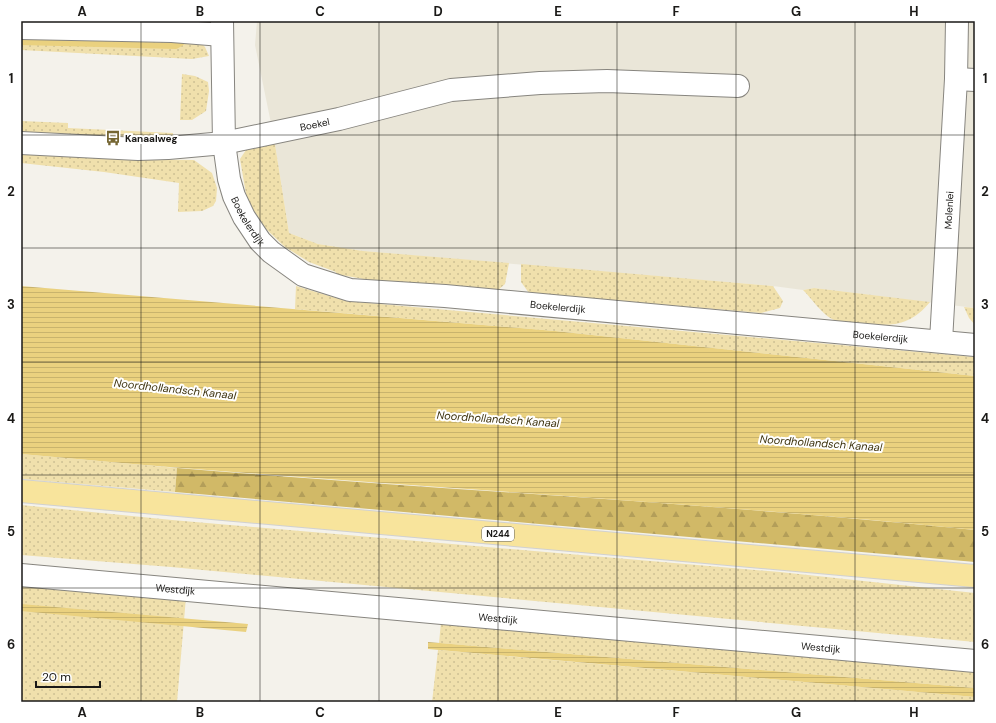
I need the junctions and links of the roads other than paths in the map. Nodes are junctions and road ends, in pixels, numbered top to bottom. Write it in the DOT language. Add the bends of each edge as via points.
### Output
graph roads {
  1 [pos="957,21"];
  2 [pos="21,28"];
  3 [pos="222,28"];
  4 [pos="965,80"];
  5 [pos="738,86"];
  6 [pos="21,143"];
  7 [pos="224,143"];
  8 [pos="942,341"];
  9 [pos="975,345"];
  10 [pos="21,491"];
  11 [pos="21,575"];
  12 [pos="975,576"];
  13 [pos="975,661"];
  1 -- 4 [label="street, Molenlei"];
  2 -- 3 [label="street" via="172,31"];
  3 -- 7 [label="street"];
  4 -- 8 [label="street, Molenlei"];
  5 -- 7 [label="street, Boekel" via="607,81 451,90 339,119"];
  6 -- 7 [label="street, Boekel" via="131,149"];
  7 -- 8 [label="street, Boekelerdijk" via="234,196 252,232 271,252 298,272 331,285 350,290 445,296"];
  8 -- 9 [label="street, Boekelerdijk"];
  10 -- 12 [label="main road, N244"];
  11 -- 13 [label="street, Westdijk"];
}
